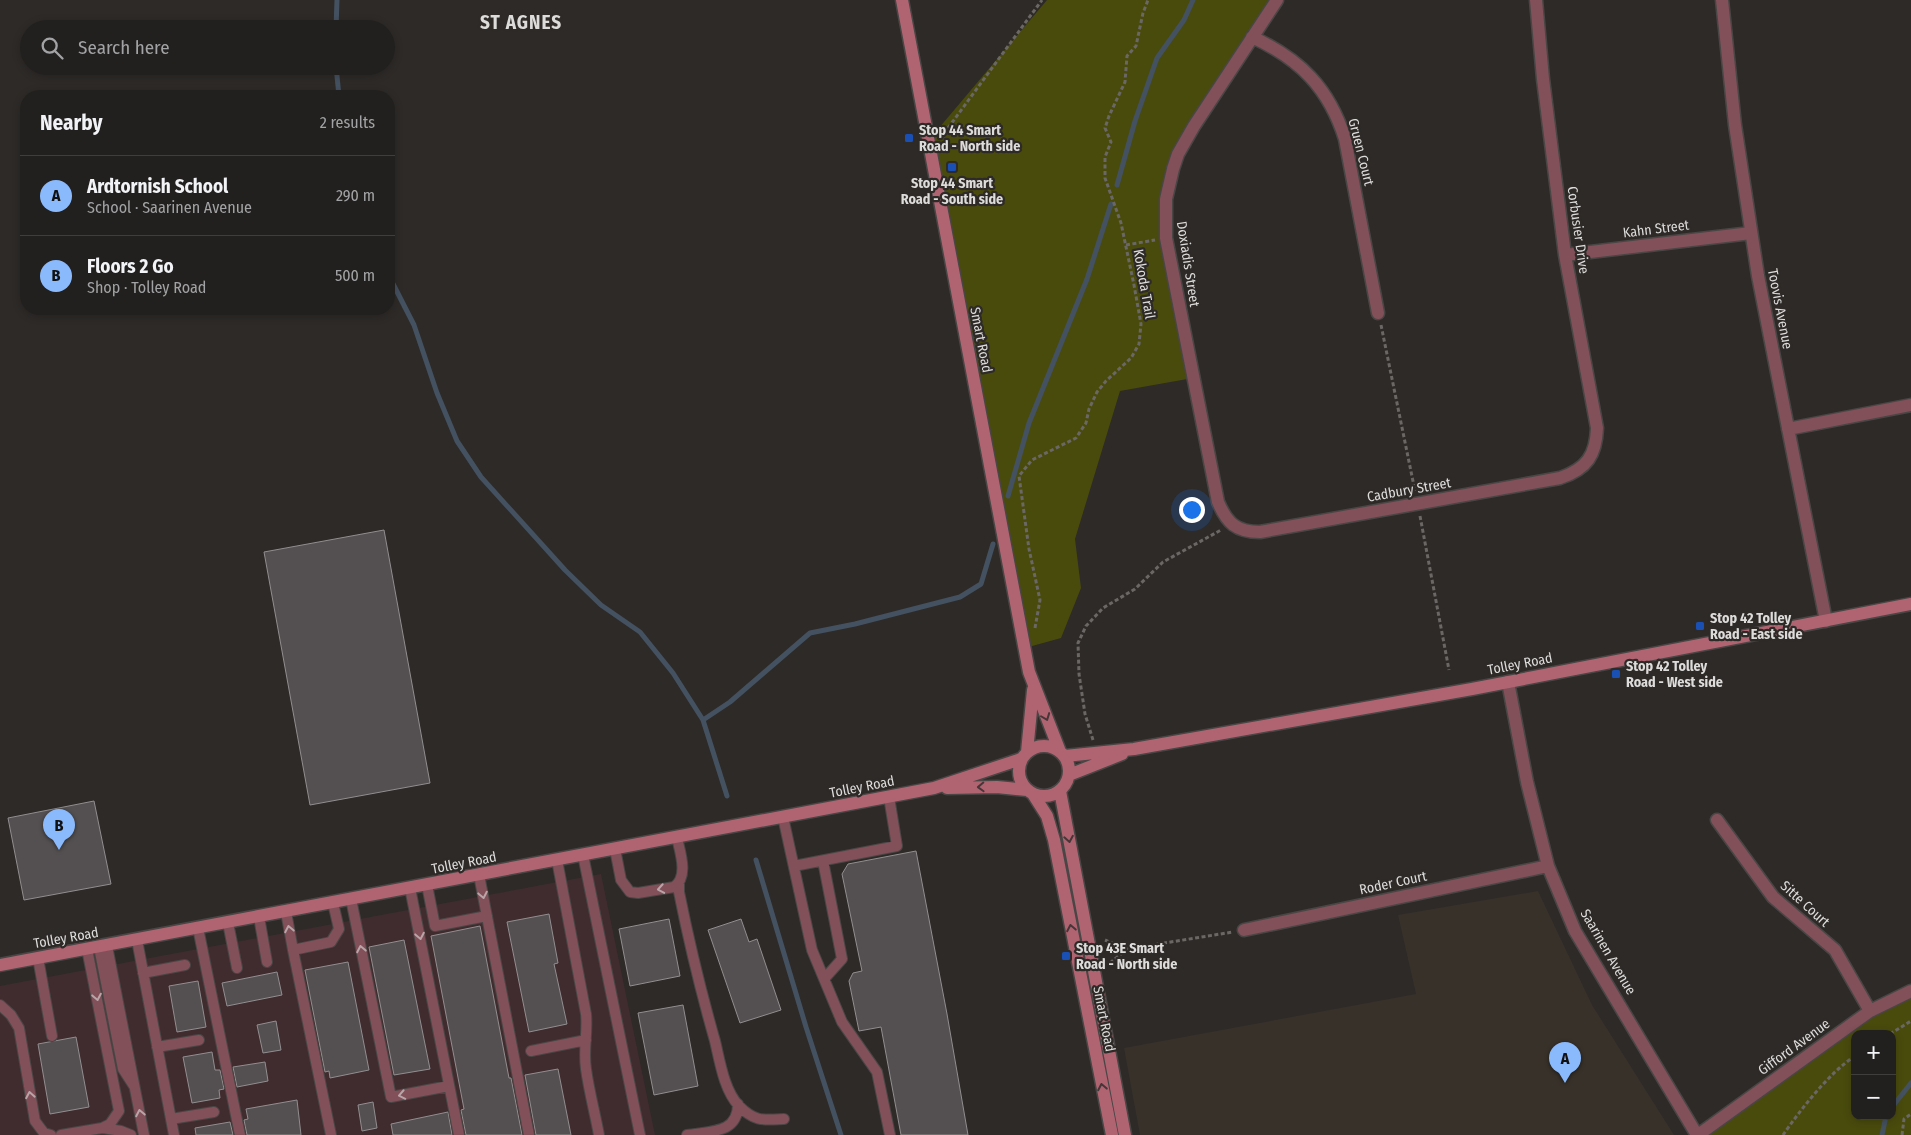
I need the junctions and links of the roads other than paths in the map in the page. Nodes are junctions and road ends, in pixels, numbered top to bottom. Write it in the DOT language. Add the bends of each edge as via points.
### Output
graph roads {
  1 [pos="902,0"];
  2 [pos="1277,0"];
  3 [pos="1536,0"];
  4 [pos="1722,0"];
  5 [pos="1252,37"];
  6 [pos="1751,233"];
  7 [pos="1565,256"];
  8 [pos="1378,312"];
  9 [pos="1911,405"];
  10 [pos="1788,429"];
  11 [pos="1588,461"];
  12 [pos="1232,524"];
  13 [pos="1911,604"];
  14 [pos="1826,620"];
  15 [pos="1508,682"];
  16 [pos="1033,685"];
  17 [pos="1134,749"];
  18 [pos="1062,753"];
  19 [pos="1024,755"];
  20 [pos="1069,775"];
  21 [pos="934,788"];
  22 [pos="1060,791"];
  23 [pos="1030,792"];
  24 [pos="890,797"];
  25 [pos="783,817"];
  26 [pos="1717,820"];
  27 [pos="677,838"];
  28 [pos="615,849"];
  29 [pos="583,855"];
  30 [pos="557,860"];
  31 [pos="823,861"];
  32 [pos="794,866"];
  33 [pos="1548,866"];
  34 [pos="479,875"];
  35 [pos="679,884"];
  36 [pos="427,885"];
  37 [pos="410,888"];
  38 [pos="351,899"];
  39 [pos="333,903"];
  40 [pos="286,912"];
  41 [pos="487,916"];
  42 [pos="259,917"];
  43 [pos="228,923"];
  44 [pos="198,928"];
  45 [pos="1244,930"];
  46 [pos="137,940"];
  47 [pos="98,947"];
  48 [pos="293,950"];
  49 [pos="38,958"];
  50 [pos="267,962"];
  51 [pos="0,965"];
  52 [pos="185,965"];
  53 [pos="237,968"];
  54 [pos="143,973"];
  55 [pos="824,979"];
  56 [pos="1911,991"];
  57 [pos="0,1005"];
  58 [pos="1870,1011"];
  59 [pos="52,1036"];
  60 [pos="199,1040"];
  61 [pos="586,1040"];
  62 [pos="157,1047"];
  63 [pos="531,1051"];
  64 [pos="450,1086"];
  65 [pos="738,1104"];
  66 [pos="214,1112"];
  67 [pos="171,1119"];
  68 [pos="784,1119"];
  69 [pos="102,1128"];
  70 [pos="51,1135"];
  71 [pos="61,1135"];
  72 [pos="129,1135"];
  73 [pos="144,1135"];
  74 [pos="174,1135"];
  75 [pos="240,1135"];
  76 [pos="330,1135"];
  77 [pos="460,1135"];
  78 [pos="529,1135"];
  79 [pos="599,1135"];
  80 [pos="640,1135"];
  81 [pos="687,1135"];
  82 [pos="890,1135"];
  83 [pos="1112,1135"];
  84 [pos="1125,1135"];
  85 [pos="1698,1135"];
  1 -- 16 [label="main road, Smart Road"];
  2 -- 5 [label="street, Doxiadis Street"];
  3 -- 7 [label="street, Corbusier Drive"];
  4 -- 6 [label="street, Toovis Avenue" via="1735,125"];
  5 -- 8 [label="street, Gruen Court" via="1294,60 1316,82 1340,124"];
  5 -- 12 [label="street, Doxiadis Street" via="1178,154 1166,199 1166,238 1218,502"];
  6 -- 7 [label="street, Kahn Street"];
  6 -- 10 [label="street, Toovis Avenue"];
  7 -- 11 [label="street, Corbusier Drive" via="1597,428 1597,441"];
  9 -- 10 [label="street"];
  10 -- 14 [label="street, Toovis Avenue"];
  11 -- 12 [label="street, Cadbury Street" via="1572,474 1560,478 1260,532 1247,532"];
  13 -- 14 [label="main road, Tolley Road"];
  14 -- 15 [label="main road, Tolley Road"];
  15 -- 17 [label="main road, Tolley Road"];
  15 -- 33 [label="street, Saarinen Avenue" via="1527,782"];
  16 -- 18 [label="main road, Smart Road, one-way"];
  16 -- 19 [label="main road, Smart Road"];
  17 -- 18 [label="main road, Tolley Road"];
  17 -- 20 [label="main road, Tolley Road"];
  18 -- 19 [label="main road" via="1050,746 1034,747"];
  18 -- 20 [label="main road"];
  19 -- 21 [label="main road, Tolley Road"];
  19 -- 23 [label="main road" via="1019,776"];
  20 -- 22 [label="main road"];
  23 -- 21 [label="main road, Tolley Road, one-way" via="997,787"];
  21 -- 24 [label="main road, Tolley Road"];
  22 -- 23 [label="main road" via="1044,797"];
  22 -- 84 [label="main road, Smart Road, one-way"];
  83 -- 23 [label="main road, Smart Road, one-way" via="1054,840 1047,816"];
  24 -- 25 [label="main road, Tolley Road"];
  24 -- 31 [label="lane" via="897,846"];
  25 -- 27 [label="main road, Tolley Road"];
  25 -- 32 [label="lane"];
  26 -- 58 [label="street, Sitte Court" via="1773,897 1835,950"];
  27 -- 28 [label="main road, Tolley Road"];
  27 -- 35 [label="lane" via="682,866"];
  28 -- 29 [label="main road, Tolley Road"];
  35 -- 28 [label="lane, one-way" via="630,892 621,880"];
  29 -- 30 [label="main road, Tolley Road"];
  29 -- 80 [label="lane"];
  30 -- 34 [label="main road, Tolley Road"];
  30 -- 61 [label="lane" via="586,1014"];
  31 -- 32 [label="lane"];
  31 -- 55 [label="lane" via="842,959"];
  32 -- 55 [label="lane" via="812,950"];
  33 -- 45 [label="street, Roder Court"];
  33 -- 85 [label="street, Saarinen Avenue" via="1575,930"];
  34 -- 36 [label="main road, Tolley Road"];
  34 -- 41 [label="lane, one-way"];
  35 -- 65 [label="lane" via="696,975 726,1082"];
  36 -- 37 [label="main road, Tolley Road"];
  36 -- 41 [label="lane" via="434,926"];
  37 -- 38 [label="main road, Tolley Road"];
  37 -- 64 [label="lane, one-way"];
  38 -- 39 [label="main road, Tolley Road"];
  64 -- 38 [label="lane, one-way" via="391,1097"];
  39 -- 40 [label="main road, Tolley Road"];
  39 -- 48 [label="lane" via="339,929 331,942"];
  40 -- 42 [label="main road, Tolley Road"];
  48 -- 40 [label="lane, one-way"];
  41 -- 78 [label="lane"];
  42 -- 43 [label="main road, Tolley Road"];
  42 -- 50 [label="lane"];
  43 -- 44 [label="main road, Tolley Road"];
  43 -- 53 [label="lane"];
  44 -- 46 [label="main road, Tolley Road"];
  44 -- 75 [label="lane"];
  46 -- 47 [label="main road, Tolley Road"];
  46 -- 54 [label="lane"];
  47 -- 49 [label="main road, Tolley Road"];
  47 -- 69 [label="lane, one-way" via="119,1106 116,1118"];
  73 -- 47 [label="lane, one-way" via="136,1092 123,1069"];
  48 -- 76 [label="lane"];
  49 -- 51 [label="main road, Tolley Road"];
  49 -- 59 [label="lane"];
  52 -- 54 [label="lane"];
  54 -- 62 [label="lane"];
  55 -- 82 [label="lane" via="842,1022 877,1072"];
  56 -- 58 [label="street, Gifford Avenue"];
  70 -- 57 [label="lane, one-way" via="44,1133 34,1121 19,1028"];
  58 -- 85 [label="street, Gifford Avenue"];
  60 -- 62 [label="lane"];
  61 -- 63 [label="lane"];
  61 -- 79 [label="lane" via="586,1069"];
  62 -- 67 [label="lane"];
  64 -- 77 [label="lane"];
  65 -- 68 [label="lane" via="762,1121"];
  65 -- 81 [label="lane" via="734,1122 727,1128"];
  66 -- 67 [label="lane"];
  67 -- 74 [label="lane"];
  69 -- 71 [label="lane"];
  69 -- 72 [label="lane"];
}
